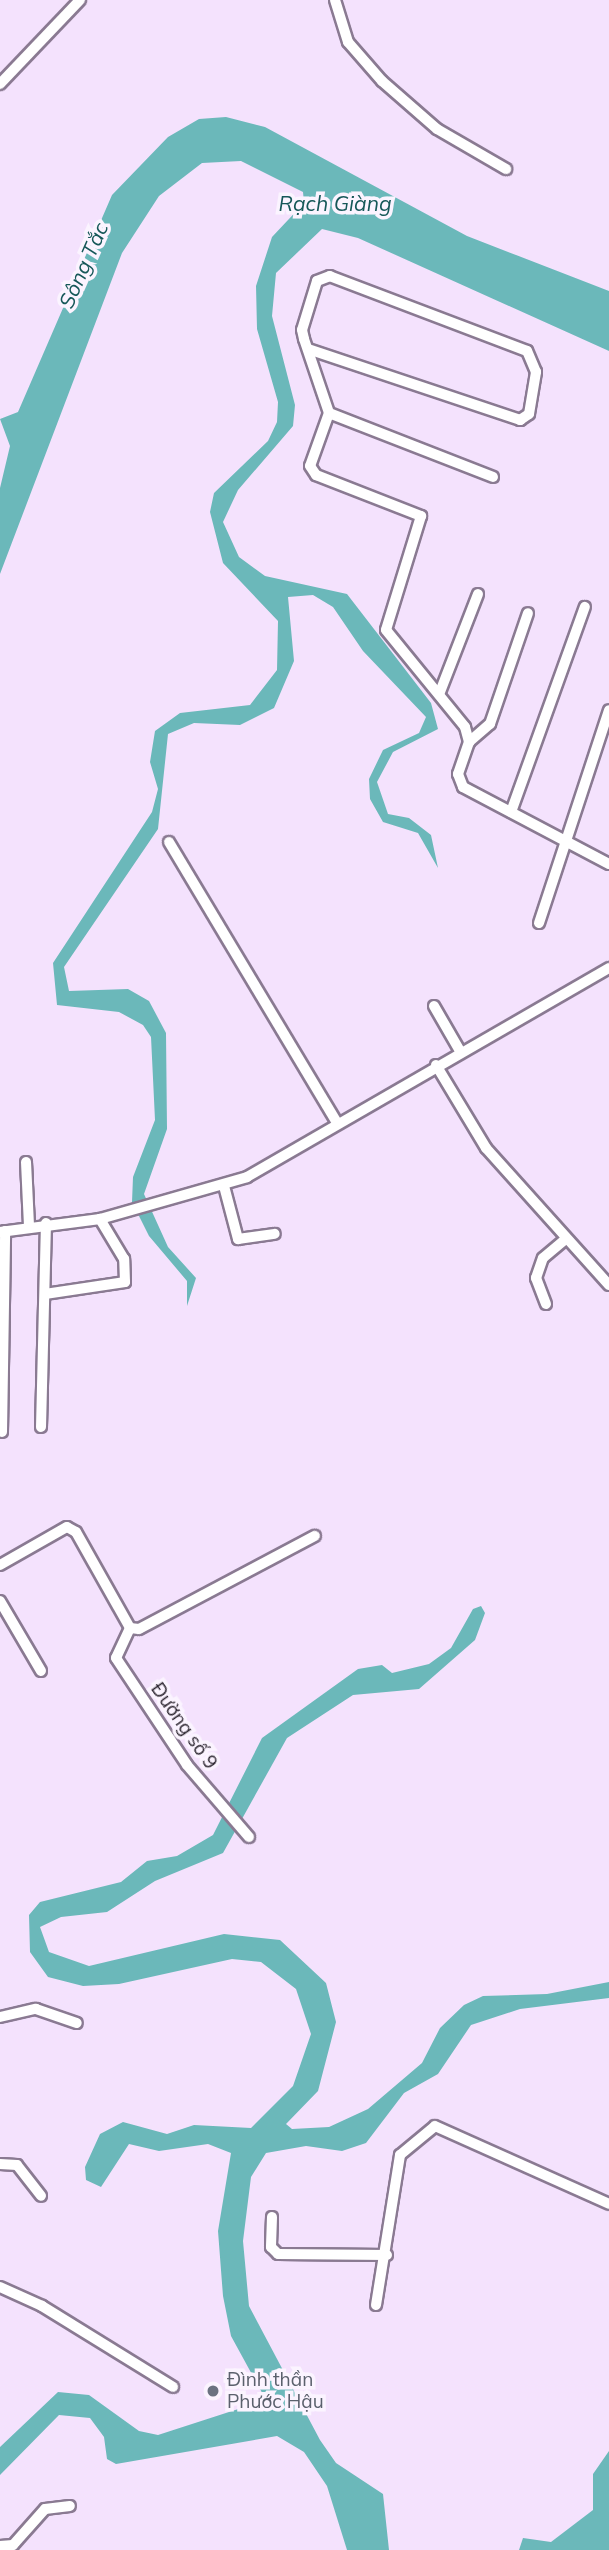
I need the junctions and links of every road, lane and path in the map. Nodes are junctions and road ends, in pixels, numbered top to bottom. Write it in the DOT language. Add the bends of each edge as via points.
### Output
graph roads {
  1 [pos="80,0"];
  2 [pos="335,0"];
  3 [pos="0,84"];
  4 [pos="506,169"];
  5 [pos="308,349"];
  6 [pos="329,414"];
  7 [pos="493,477"];
  8 [pos="478,594"];
  9 [pos="585,607"];
  10 [pos="528,613"];
  11 [pos="440,692"];
  12 [pos="609,710"];
  13 [pos="469,742"];
  14 [pos="511,812"];
  15 [pos="566,841"];
  16 [pos="169,842"];
  17 [pos="608,859"];
  18 [pos="539,923"];
  19 [pos="609,968"];
  20 [pos="434,1006"];
  21 [pos="460,1051"];
  22 [pos="436,1065"];
  23 [pos="337,1123"];
  24 [pos="26,1162"];
  25 [pos="224,1186"];
  26 [pos="105,1217"];
  27 [pos="46,1223"];
  28 [pos="29,1226"];
  29 [pos="3,1232"];
  30 [pos="275,1234"];
  31 [pos="566,1239"];
  32 [pos="609,1285"];
  33 [pos="45,1294"];
  34 [pos="546,1304"];
  35 [pos="41,1427"];
  36 [pos="2,1432"];
  37 [pos="315,1536"];
  38 [pos="0,1565"];
  39 [pos="0,1601"];
  40 [pos="130,1628"];
  41 [pos="41,1671"];
  42 [pos="246,1834"];
  43 [pos="0,2017"];
  44 [pos="77,2023"];
  45 [pos="0,2164"];
  46 [pos="41,2196"];
  47 [pos="609,2204"];
  48 [pos="272,2217"];
  49 [pos="387,2255"];
  50 [pos="0,2287"];
  51 [pos="376,2305"];
  52 [pos="173,2388"];
  53 [pos="70,2506"];
  54 [pos="0,2546"];
  1 -- 3 [label="street"];
  2 -- 4 [label="street" via="348,42 382,81 437,129"];
  5 -- 5 [label="street" via="520,420 529,414 536,372 518,343 330,276 309,293 302,330"];
  5 -- 6 [label="street"];
  6 -- 7 [label="street"];
  6 -- 11 [label="street" via="310,457 316,475 421,516 386,630"];
  8 -- 11 [label="street"];
  9 -- 14 [label="street"];
  10 -- 13 [label="street" via="490,724"];
  11 -- 13 [label="street"];
  12 -- 15 [label="street"];
  13 -- 14 [label="street" via="458,774 463,787"];
  14 -- 15 [label="street"];
  15 -- 17 [label="street"];
  15 -- 18 [label="street"];
  16 -- 23 [label="street"];
  19 -- 21 [label="street"];
  20 -- 21 [label="street"];
  21 -- 22 [label="street"];
  22 -- 23 [label="street"];
  22 -- 31 [label="street" via="486,1148"];
  23 -- 25 [label="street"];
  24 -- 28 [label="street"];
  25 -- 26 [label="street" via="157,1199"];
  25 -- 30 [label="street" via="238,1239"];
  26 -- 27 [label="street"];
  26 -- 33 [label="street" via="124,1259 125,1282"];
  27 -- 28 [label="street"];
  27 -- 33 [label="street"];
  28 -- 29 [label="street"];
  29 -- 36 [label="street"];
  31 -- 32 [label="street"];
  31 -- 34 [label="street" via="544,1258 536,1278"];
  33 -- 35 [label="street"];
  37 -- 40 [label="street" via="139,1629"];
  38 -- 40 [label="street" via="71,1529"];
  39 -- 41 [label="street"];
  40 -- 42 [label="street, Đường số 9" via="116,1658 217,1802"];
  43 -- 44 [label="street" via="36,2009"];
  45 -- 46 [label="street" via="17,2165"];
  47 -- 49 [label="street" via="435,2126 400,2155"];
  48 -- 49 [label="street" via="271,2247 278,2254"];
  49 -- 51 [label="street"];
  50 -- 52 [label="street" via="42,2306"];
  53 -- 54 [label="street" via="45,2509 38,2524 13,2545"];
}
